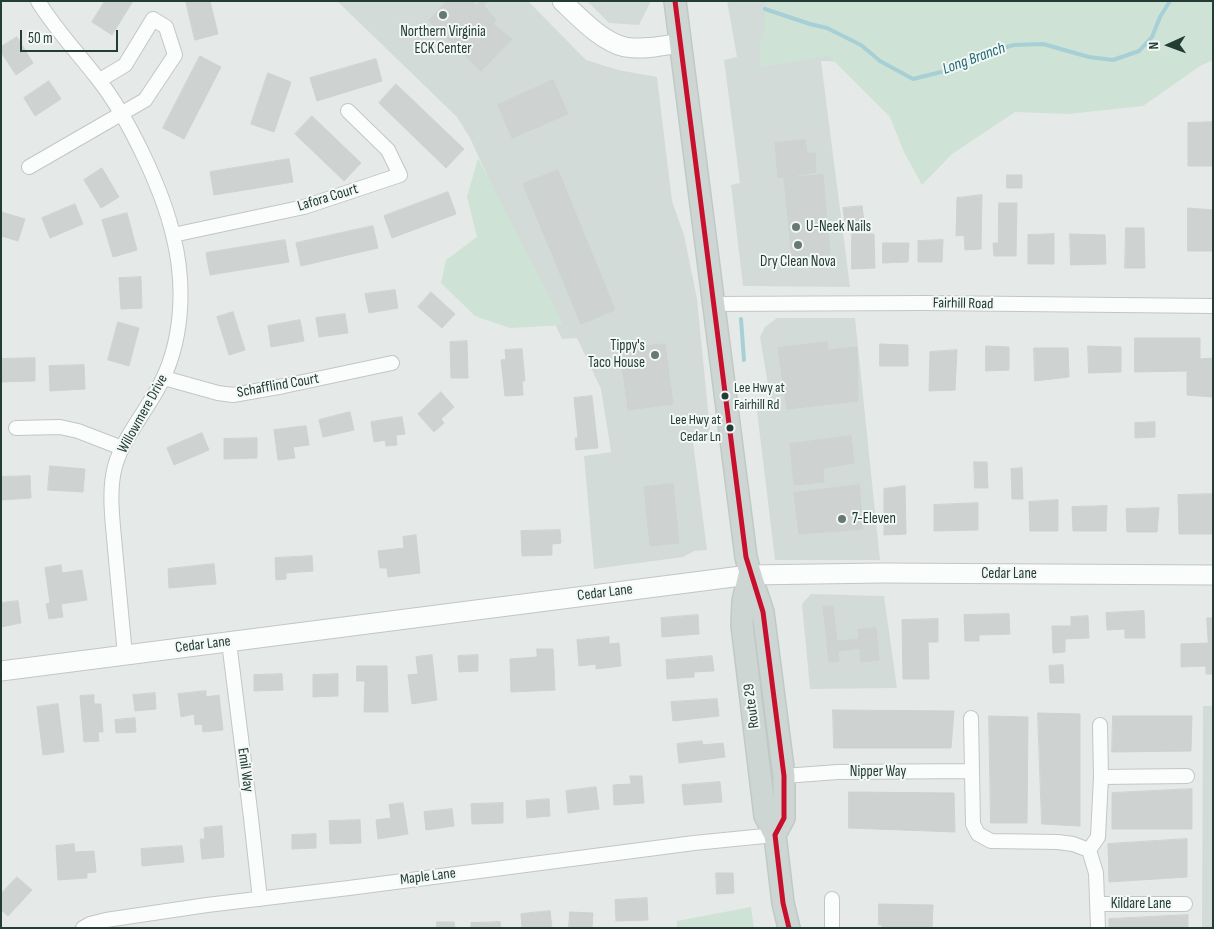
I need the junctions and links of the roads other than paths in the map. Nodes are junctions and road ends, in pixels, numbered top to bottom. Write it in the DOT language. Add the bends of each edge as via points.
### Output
graph roads {
  1 [pos="38,1"];
  2 [pos="562,1"];
  3 [pos="675,1"];
  4 [pos="680,43"];
  5 [pos="100,80"];
  6 [pos="348,111"];
  7 [pos="120,112"];
  8 [pos="29,167"];
  9 [pos="173,236"];
  10 [pos="712,304"];
  11 [pos="1213,306"];
  12 [pos="392,363"];
  13 [pos="164,378"];
  14 [pos="16,428"];
  15 [pos="122,448"];
  16 [pos="749,575"];
  17 [pos="1213,575"];
  18 [pos="229,642"];
  19 [pos="125,655"];
  20 [pos="1,671"];
  21 [pos="971,718"];
  22 [pos="1100,725"];
  23 [pos="971,771"];
  24 [pos="784,776"];
  25 [pos="1187,776"];
  26 [pos="1101,777"];
  27 [pos="776,835"];
  28 [pos="1089,850"];
  29 [pos="260,899"];
  30 [pos="832,899"];
  31 [pos="1097,904"];
  32 [pos="1185,904"];
  33 [pos="83,928"];
  34 [pos="789,928"];
  35 [pos="832,928"];
  36 [pos="1098,928"];
  1 -- 5 [label="street, Willowmere Drive" via="55,27"];
  2 -- 4 [label="main road" via="594,30 624,47 647,48"];
  3 -- 4 [label="main road, Route 29"];
  4 -- 10 [label="main road, Route 29"];
  5 -- 7 [label="street, Willowmere Drive"];
  5 -- 7 [label="street" via="125,65 153,19 166,27 175,56 145,100"];
  6 -- 9 [label="street, Lafora Court" via="388,150 400,175 304,206"];
  7 -- 8 [label="street"];
  7 -- 9 [label="street, Willowmere Drive" via="158,190"];
  9 -- 13 [label="street, Willowmere Drive" via="180,316"];
  10 -- 11 [label="street, Fairhill Road"];
  10 -- 16 [label="main road, Route 29"];
  12 -- 13 [label="street, Schafflind Court" via="233,395"];
  13 -- 15 [label="street, Willowmere Drive"];
  14 -- 15 [label="street" via="60,427"];
  15 -- 19 [label="street, Willowmere Drive" via="112,491"];
  16 -- 17 [label="main road, Cedar Lane"];
  16 -- 18 [label="main road, Cedar Lane"];
  16 -- 24 [label="main road, Route 29" via="763,612"];
  16 -- 27 [label="main road, Route 29" via="742,625 765,816"];
  18 -- 19 [label="main road, Cedar Lane"];
  18 -- 29 [label="street, Emil Way"];
  19 -- 20 [label="main road, Cedar Lane"];
  21 -- 23 [label="street"];
  22 -- 26 [label="street"];
  23 -- 24 [label="street, Nipper Way" via="838,772"];
  23 -- 28 [label="street" via="973,824 978,834 991,841 1058,842"];
  24 -- 27 [label="main road, Route 29" via="784,818"];
  25 -- 26 [label="street"];
  26 -- 28 [label="street" via="1098,837"];
  27 -- 29 [label="street, Maple Lane"];
  27 -- 34 [label="main road, Route 29"];
  28 -- 31 [label="street" via="1096,873"];
  29 -- 33 [label="street, Maple Lane" via="129,916"];
  30 -- 35 [label="street"];
  31 -- 32 [label="street, Kildare Lane"];
  31 -- 36 [label="street"];
}
